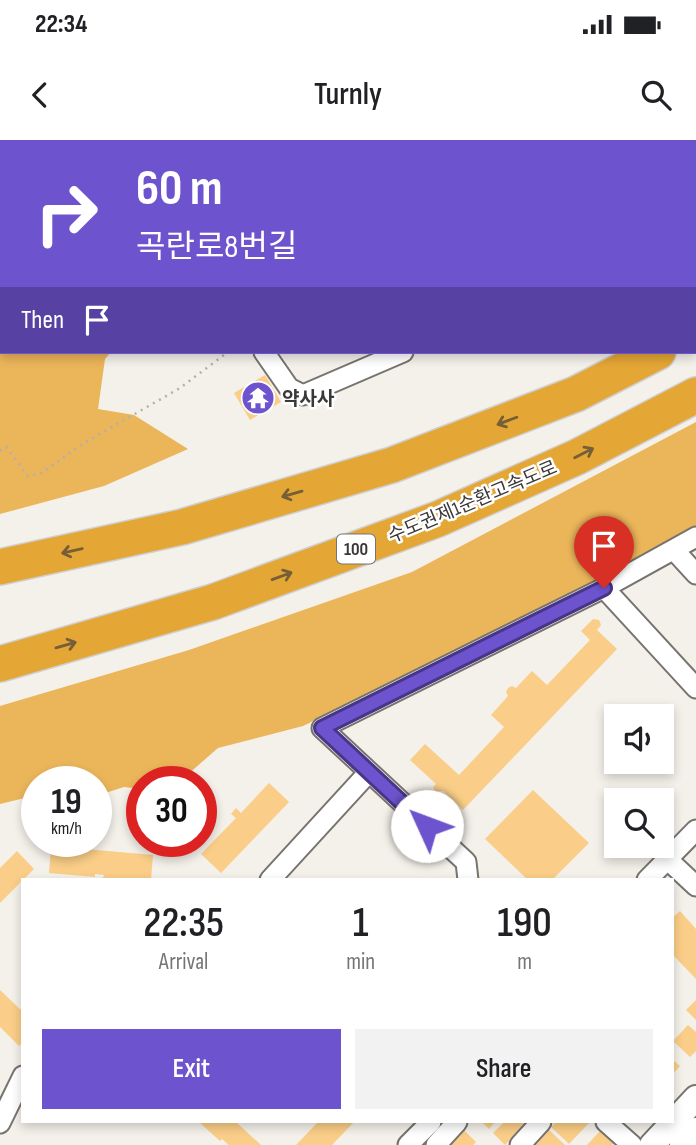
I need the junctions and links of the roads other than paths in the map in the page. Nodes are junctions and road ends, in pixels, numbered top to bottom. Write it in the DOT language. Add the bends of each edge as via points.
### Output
graph roads {
  1 [pos="265,354"];
  2 [pos="398,354"];
  3 [pos="654,354"];
  4 [pos="696,395"];
  5 [pos="696,537"];
  6 [pos="674,550"];
  7 [pos="0,567"];
  8 [pos="696,574"];
  9 [pos="604,588"];
  10 [pos="0,664"];
  11 [pos="696,688"];
  12 [pos="369,772"];
  13 [pos="696,830"];
  14 [pos="667,859"];
  15 [pos="272,878"];
  16 [pos="468,878"];
  17 [pos="649,878"];
  18 [pos="696,886"];
  19 [pos="21,1080"];
  20 [pos="696,1084"];
  21 [pos="696,1098"];
  22 [pos="674,1109"];
  23 [pos="696,1114"];
  24 [pos="674,1122"];
  25 [pos="430,1123"];
  26 [pos="456,1123"];
  27 [pos="540,1123"];
  28 [pos="607,1123"];
  29 [pos="661,1123"];
  30 [pos="673,1123"];
  31 [pos="0,1124"];
  32 [pos="696,1130"];
  33 [pos="408,1145"];
  34 [pos="436,1145"];
  35 [pos="520,1145"];
  36 [pos="632,1145"];
  37 [pos="641,1145"];
  38 [pos="652,1145"];
  39 [pos="666,1145"];
  40 [pos="682,1145"];
  1 -- 2 [label="street" via="289,388 303,395"];
  3 -- 7 [label="highway, one-way" via="576,394 392,465 182,527"];
  10 -- 4 [label="highway, 수도권제1순환고속도로 / 100, one-way" via="213,602 439,519 577,457"];
  5 -- 6 [label="street"];
  6 -- 8 [label="street"];
  6 -- 9 [label="street"];
  9 -- 11 [label="street"];
  9 -- 12 [label="street" via="322,728"];
  12 -- 15 [label="street"];
  12 -- 16 [label="street" via="466,862"];
  13 -- 14 [label="street"];
  14 -- 17 [label="street"];
  14 -- 18 [label="street"];
  19 -- 31 [label="street"];
  20 -- 22 [label="street"];
  21 -- 24 [label="street"];
  23 -- 39 [label="street"];
  25 -- 33 [label="street"];
  26 -- 34 [label="street"];
  27 -- 35 [label="street"];
  28 -- 36 [label="street"];
  29 -- 37 [label="street"];
  30 -- 38 [label="street"];
  32 -- 40 [label="street"];
}
